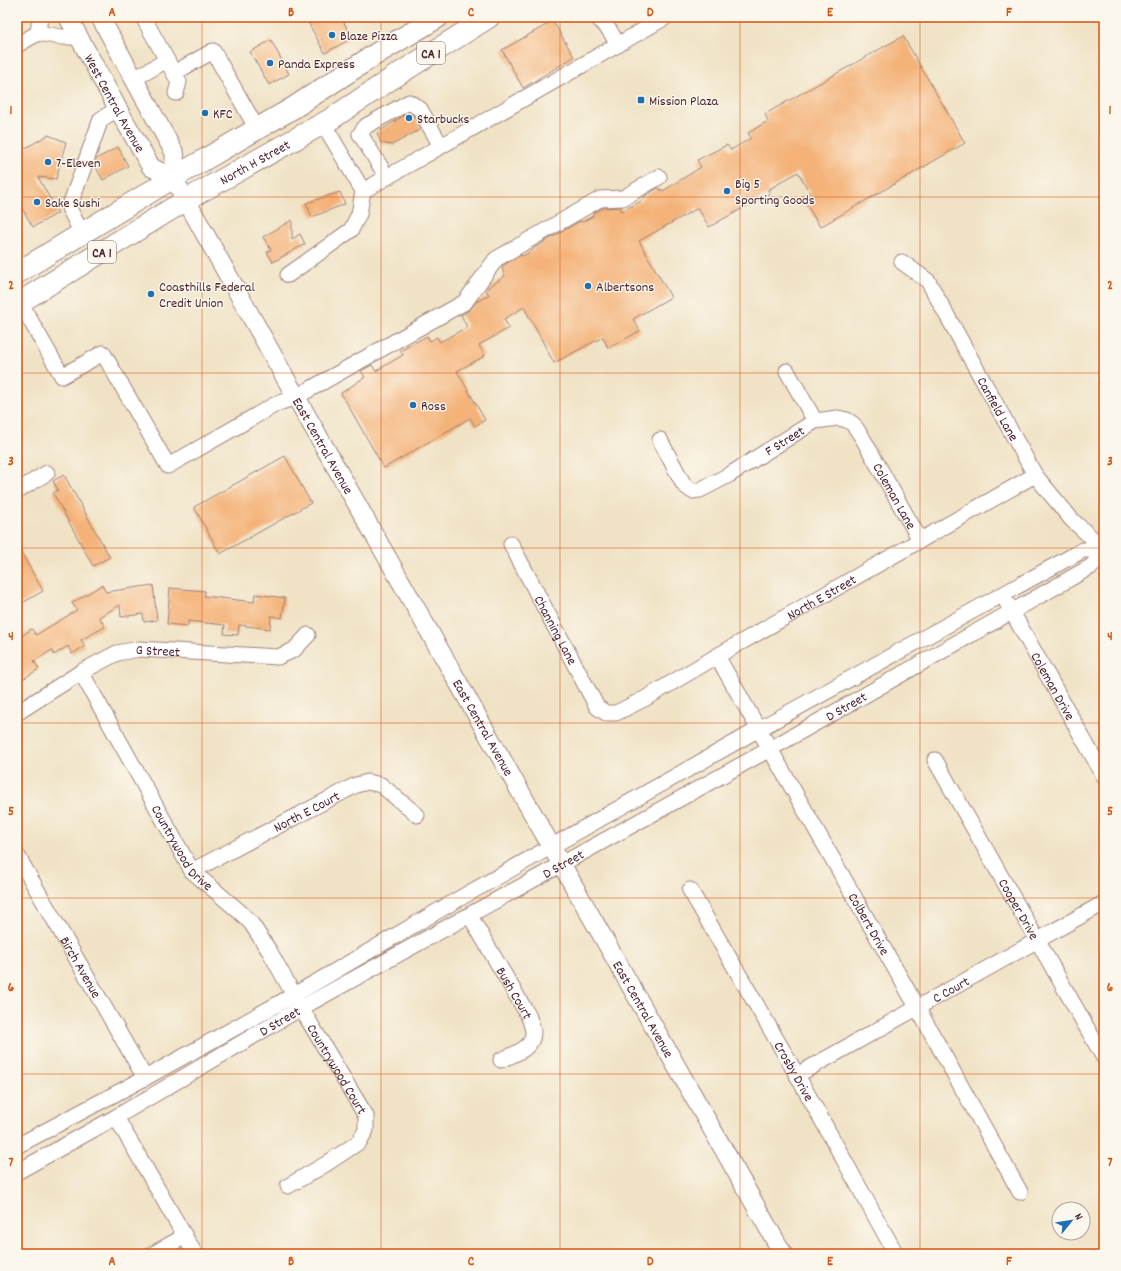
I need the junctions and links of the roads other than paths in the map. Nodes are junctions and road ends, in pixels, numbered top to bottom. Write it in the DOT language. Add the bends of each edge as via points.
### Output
graph roads {
  1 [pos="40,17"];
  2 [pos="68,17"];
  3 [pos="100,17"];
  4 [pos="142,17"];
  5 [pos="438,17"];
  6 [pos="490,17"];
  7 [pos="597,17"];
  8 [pos="664,17"];
  9 [pos="38,33"];
  10 [pos="79,37"];
  11 [pos="17,44"];
  12 [pos="618,45"];
  13 [pos="171,67"];
  14 [pos="134,79"];
  15 [pos="176,93"];
  16 [pos="118,109"];
  17 [pos="323,124"];
  18 [pos="257,129"];
  19 [pos="441,146"];
  20 [pos="387,177"];
  21 [pos="659,177"];
  22 [pos="173,178"];
  23 [pos="363,190"];
  24 [pos="186,200"];
  25 [pos="82,234"];
  26 [pos="902,262"];
  27 [pos="17,273"];
  28 [pos="288,275"];
  29 [pos="19,303"];
  30 [pos="787,371"];
  31 [pos="296,397"];
  32 [pos="815,421"];
  33 [pos="660,440"];
  34 [pos="870,451"];
  35 [pos="47,473"];
  36 [pos="1035,475"];
  37 [pos="17,491"];
  38 [pos="920,540"];
  39 [pos="511,544"];
  40 [pos="1104,550"];
  41 [pos="1002,595"];
  42 [pos="1011,612"];
  43 [pos="308,635"];
  44 [pos="717,656"];
  45 [pos="80,672"];
  46 [pos="17,713"];
  47 [pos="606,713"];
  48 [pos="759,730"];
  49 [pos="770,749"];
  50 [pos="935,760"];
  51 [pos="1104,776"];
  52 [pos="417,815"];
  53 [pos="551,847"];
  54 [pos="17,855"];
  55 [pos="560,864"];
  56 [pos="192,871"];
  57 [pos="690,890"];
  58 [pos="1104,903"];
  59 [pos="470,916"];
  60 [pos="1037,940"];
  61 [pos="294,995"];
  62 [pos="917,1007"];
  63 [pos="301,1008"];
  64 [pos="1104,1058"];
  65 [pos="501,1060"];
  66 [pos="797,1075"];
  67 [pos="145,1078"];
  68 [pos="116,1117"];
  69 [pos="17,1146"];
  70 [pos="17,1172"];
  71 [pos="288,1186"];
  72 [pos="1020,1192"];
  73 [pos="185,1236"];
  74 [pos="153,1254"];
  75 [pos="195,1254"];
  76 [pos="783,1254"];
  77 [pos="896,1254"];
  1 -- 9 [label="street"];
  2 -- 10 [label="main road, West Central Avenue"];
  3 -- 14 [label="main road, West Central Avenue"];
  4 -- 13 [label="street"];
  5 -- 18 [label="highway, North H Street / CA 1"];
  6 -- 17 [label="highway, North H Street / CA 1"];
  7 -- 12 [label="street"];
  8 -- 12 [label="street"];
  9 -- 10 [label="street"];
  9 -- 11 [label="street"];
  10 -- 16 [label="main road, West Central Avenue"];
  12 -- 19 [label="street"];
  13 -- 14 [label="street"];
  13 -- 15 [label="street" via="179,82"];
  13 -- 18 [label="street" via="213,51"];
  14 -- 22 [label="main road, West Central Avenue" via="175,154"];
  16 -- 22 [label="main road, West Central Avenue" via="152,167"];
  16 -- 25 [label="street" via="101,119 69,208"];
  17 -- 23 [label="street"];
  17 -- 24 [label="highway, North H Street / CA 1"];
  18 -- 22 [label="highway, North H Street / CA 1"];
  19 -- 20 [label="street"];
  19 -- 20 [label="street" via="420,109 409,102 366,126 360,134"];
  20 -- 23 [label="street"];
  21 -- 31 [label="street" via="623,198 600,199 496,259 465,302"];
  22 -- 24 [label="main road"];
  22 -- 25 [label="highway, North H Street / CA 1"];
  23 -- 28 [label="street" via="359,214 351,230"];
  24 -- 29 [label="highway, North H Street / CA 1"];
  24 -- 31 [label="main road, East Central Avenue"];
  25 -- 27 [label="highway, North H Street / CA 1"];
  26 -- 36 [label="street, Canfield Lane" via="928,281"];
  29 -- 31 [label="street" via="62,376 103,353 168,466 276,404"];
  30 -- 32 [label="street"];
  31 -- 53 [label="main road, East Central Avenue"];
  32 -- 33 [label="street, F Street" via="729,475 700,490 692,491 684,485"];
  32 -- 34 [label="street, F Street" via="838,418 847,420 853,424"];
  34 -- 38 [label="street, Coleman Lane"];
  35 -- 37 [label="street"];
  36 -- 38 [label="street, North E Street"];
  36 -- 40 [label="street, Canfield Lane" via="1072,520"];
  38 -- 44 [label="street, North E Street"];
  39 -- 47 [label="street, Channing Lane" via="597,707"];
  40 -- 41 [label="street, D Street" via="1083,550"];
  40 -- 42 [label="street, D Street" via="1092,566"];
  41 -- 42 [label="street, Coleman Drive"];
  41 -- 48 [label="street, D Street"];
  42 -- 49 [label="street, D Street"];
  42 -- 51 [label="street, Coleman Drive"];
  43 -- 45 [label="street, G Street" via="294,650 278,657 139,649 116,654"];
  44 -- 47 [label="street, North E Street" via="640,701 616,713"];
  44 -- 48 [label="street, Colbert Drive"];
  45 -- 46 [label="street, G Street"];
  45 -- 56 [label="street, Countrywood Drive"];
  48 -- 49 [label="street, Colbert Drive"];
  48 -- 53 [label="street, D Street"];
  49 -- 55 [label="street, D Street"];
  49 -- 62 [label="street, Colbert Drive"];
  50 -- 60 [label="street, Cooper Drive"];
  52 -- 56 [label="street, North E Court" via="381,785 368,782 356,785"];
  53 -- 55 [label="main road, East Central Avenue"];
  53 -- 61 [label="street, D Street"];
  54 -- 67 [label="street, Birch Avenue"];
  55 -- 59 [label="street, D Street"];
  55 -- 76 [label="main road, East Central Avenue"];
  56 -- 61 [label="street, Countrywood Drive" via="251,924"];
  57 -- 66 [label="street, Crosby Drive"];
  58 -- 60 [label="street, C Court"];
  59 -- 63 [label="street, D Street"];
  59 -- 65 [label="street, Bush Court" via="528,1015 533,1031 532,1038 522,1051"];
  60 -- 62 [label="street, C Court"];
  60 -- 64 [label="street, Cooper Drive"];
  61 -- 63 [label="street, Countrywood Drive"];
  61 -- 67 [label="street, D Street"];
  62 -- 66 [label="street, C Court"];
  62 -- 72 [label="street, Colbert Drive"];
  63 -- 68 [label="street, D Street"];
  63 -- 71 [label="street, Countrywood Court" via="366,1116 366,1130 359,1142"];
  66 -- 77 [label="street, Crosby Drive"];
  67 -- 69 [label="street, D Street"];
  68 -- 70 [label="street, D Street"];
  68 -- 73 [label="street"];
  73 -- 74 [label="street"];
  73 -- 75 [label="street"];
}
